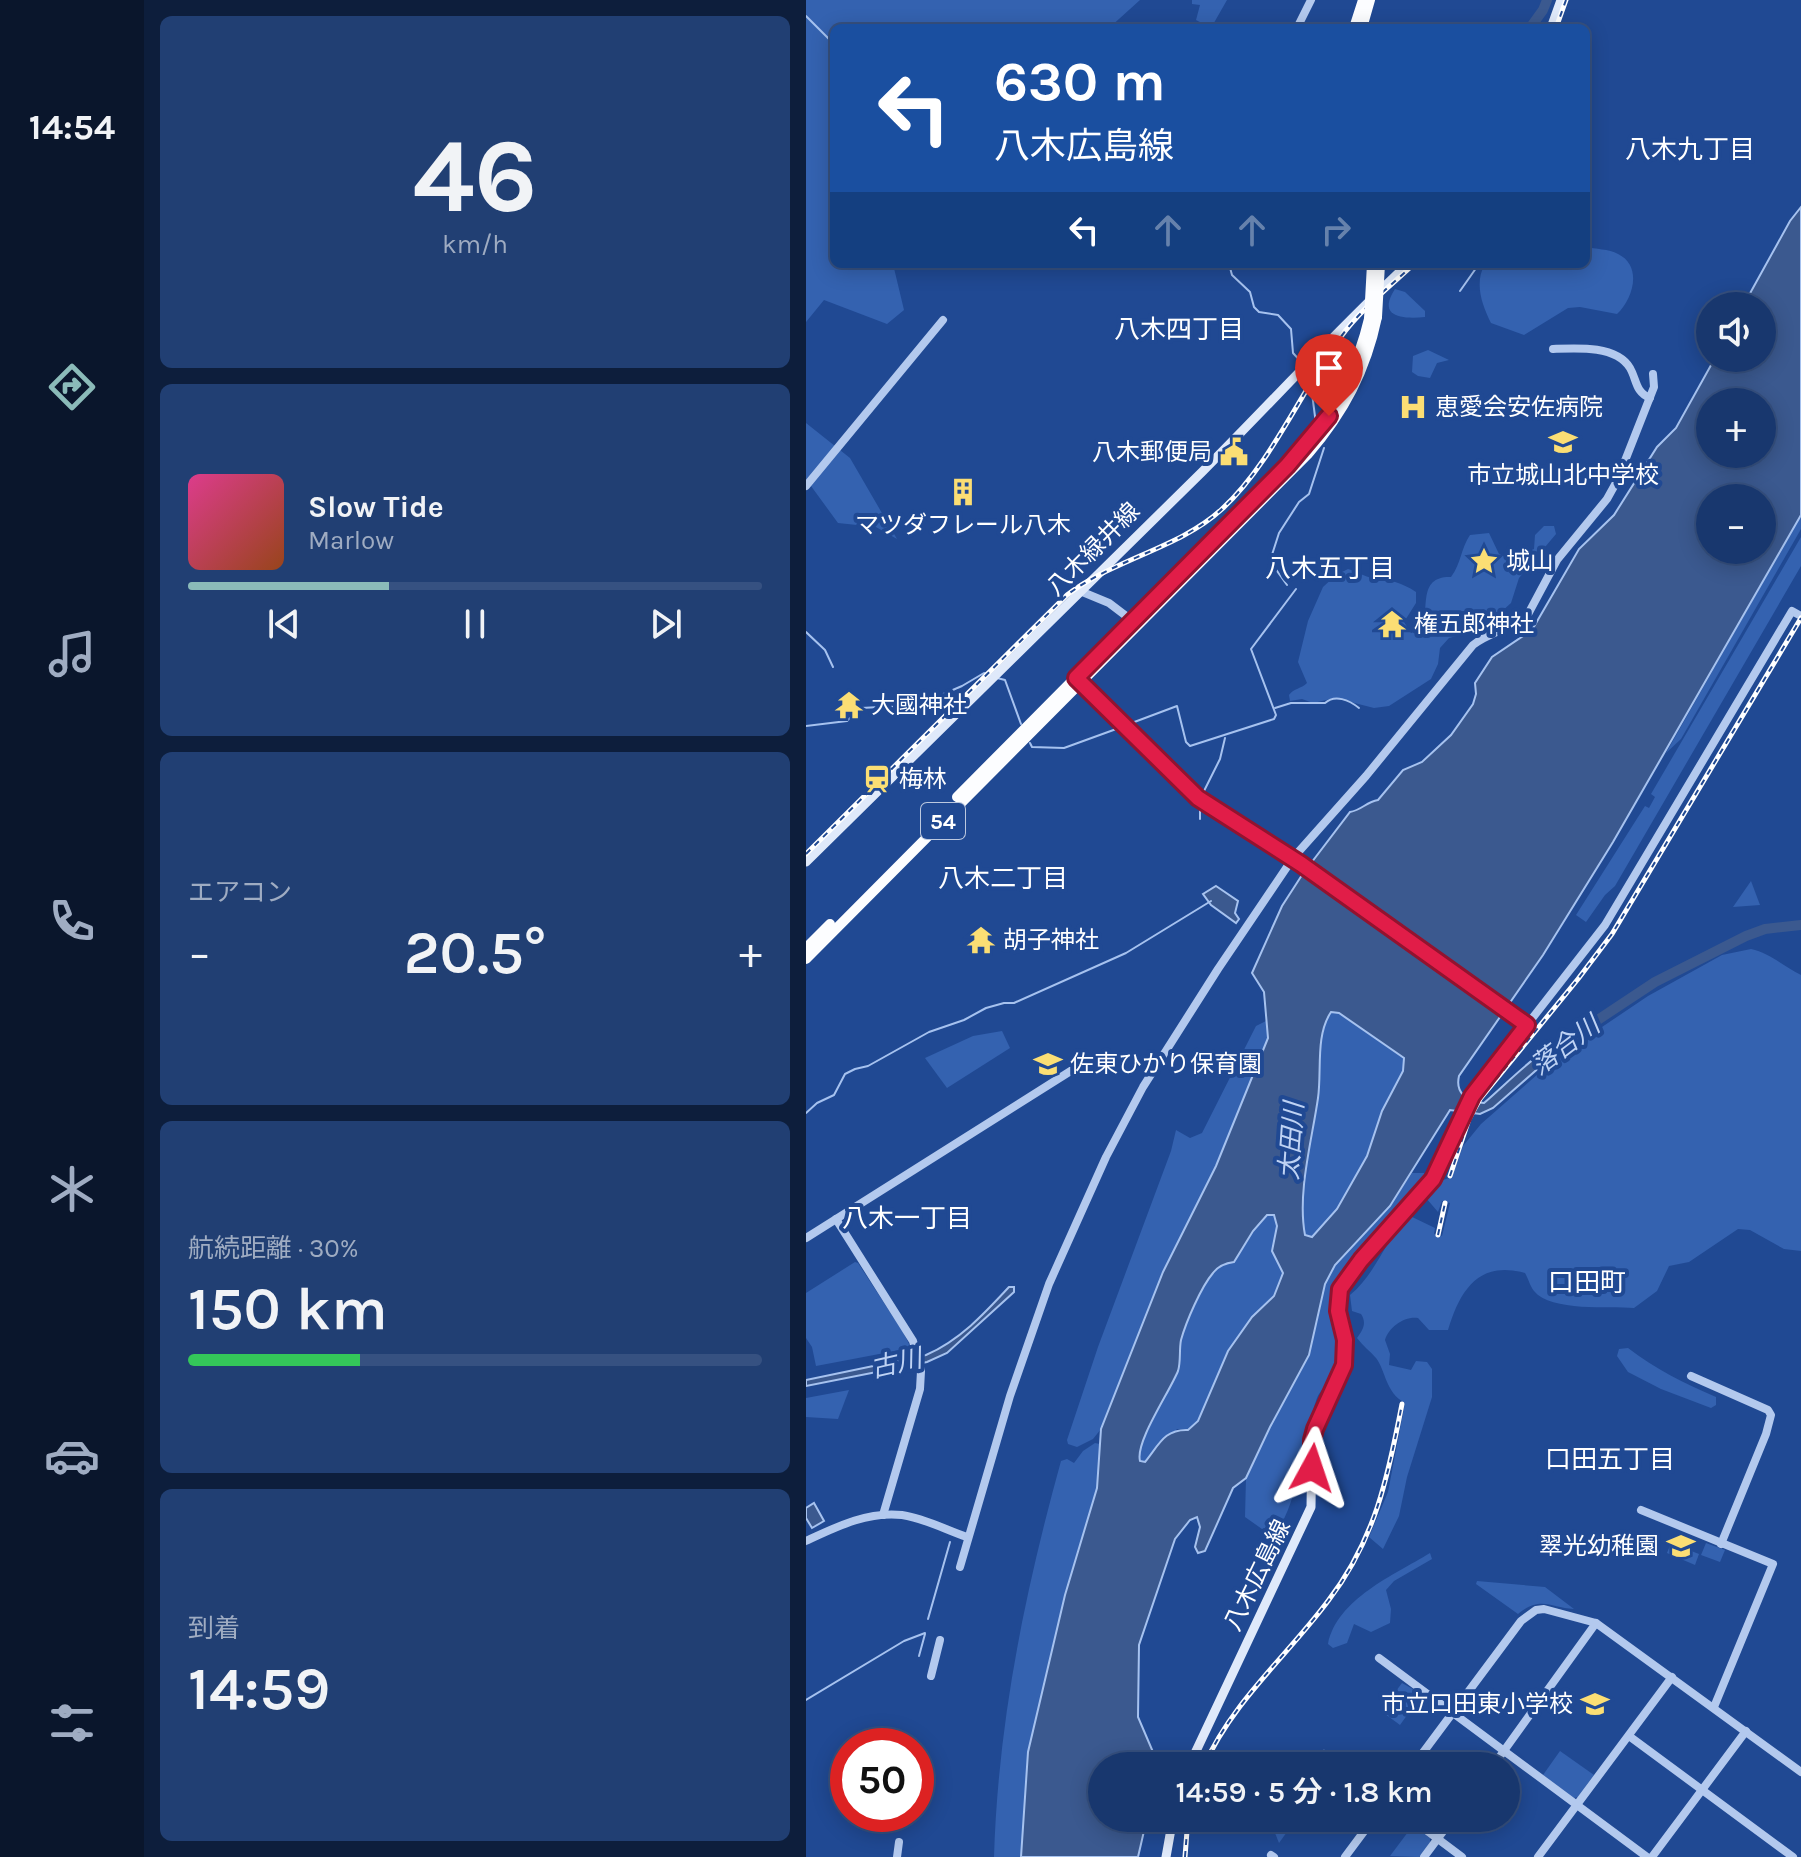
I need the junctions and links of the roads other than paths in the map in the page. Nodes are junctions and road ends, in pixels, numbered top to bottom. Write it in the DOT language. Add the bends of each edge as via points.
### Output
graph roads {
  1 [pos="1311,0"];
  2 [pos="1363,0"];
  3 [pos="1370,0"];
  4 [pos="1561,0"];
  5 [pos="1299,24"];
  6 [pos="1355,24"];
  7 [pos="1363,24"];
  8 [pos="1552,24"];
  9 [pos="1372,268"];
  10 [pos="1379,268"];
  11 [pos="1404,268"];
  12 [pos="1373,318"];
  13 [pos="943,320"];
  14 [pos="1553,349"];
  15 [pos="1653,374"];
  16 [pos="1650,398"];
  17 [pos="806,486"];
  18 [pos="1080,591"];
  19 [pos="1799,615"];
  20 [pos="1136,622"];
  21 [pos="1079,681"];
  22 [pos="1297,861"];
  23 [pos="806,862"];
  24 [pos="806,948"];
  25 [pos="806,959"];
  26 [pos="1524,1023"];
  27 [pos="1077,1067"];
  28 [pos="836,1219"];
  29 [pos="806,1238"];
  30 [pos="1691,1376"];
  31 [pos="1641,1510"];
  32 [pos="883,1515"];
  33 [pos="967,1537"];
  34 [pos="806,1541"];
  35 [pos="1721,1544"];
  36 [pos="960,1567"];
  37 [pos="1596,1623"];
  38 [pos="940,1640"];
  39 [pos="1379,1658"];
  40 [pos="931,1676"];
  41 [pos="1672,1677"];
  42 [pos="1714,1707"];
  43 [pos="1453,1712"];
  44 [pos="1746,1731"];
  45 [pos="1629,1736"];
  46 [pos="1504,1751"];
  47 [pos="1196,1752"];
  48 [pos="1423,1752"];
  49 [pos="1801,1772"];
  50 [pos="1702,1790"];
  51 [pos="1577,1805"];
  52 [pos="1170,1832"];
  53 [pos="1364,1832"];
  54 [pos="1429,1832"];
  55 [pos="1443,1832"];
  56 [pos="1438,1839"];
  57 [pos="899,1842"];
  58 [pos="897,1857"];
  59 [pos="1166,1857"];
  60 [pos="1345,1857"];
  61 [pos="1424,1857"];
  62 [pos="1462,1857"];
  63 [pos="1538,1857"];
  64 [pos="1650,1857"];
  65 [pos="1793,1857"];
  1 -- 5 [label="street"];
  2 -- 6 [label="highway"];
  3 -- 7 [label="highway"];
  4 -- 8 [label="main road"];
  9 -- 12 [label="highway, 54, bridge"];
  10 -- 12 [label="highway, 54, bridge"];
  11 -- 18 [label="main road, 八木緑井線"];
  12 -- 20 [label="highway, 54" via="1346,388 1309,442"];
  13 -- 17 [label="street"];
  14 -- 16 [label="street" via="1620,357 1638,390"];
  15 -- 16 [label="street"];
  16 -- 22 [label="street" via="1607,499 1557,560 1527,616 1473,645"];
  18 -- 20 [label="street"];
  18 -- 23 [label="main road, 八木緑井線"];
  19 -- 26 [label="street" via="1792,611 1605,925"];
  20 -- 21 [label="highway, 54"];
  21 -- 22 [label="main road" via="1198,798"];
  21 -- 24 [label="highway, 54"];
  21 -- 25 [label="highway, 54"];
  22 -- 26 [label="main road"];
  22 -- 33 [label="street" via="1168,1047 1106,1157 1049,1284"];
  26 -- 47 [label="main road, 八木広島線" via="1472,1096 1433,1179 1340,1289 1344,1365 1312,1440 1308,1518"];
  27 -- 28 [label="street"];
  28 -- 29 [label="street"];
  28 -- 32 [label="street" via="907,1330 921,1371"];
  30 -- 35 [label="street" via="1771,1415"];
  31 -- 35 [label="street"];
  32 -- 33 [label="street" via="907,1517"];
  32 -- 34 [label="street"];
  33 -- 36 [label="street"];
  35 -- 42 [label="street" via="1773,1564"];
  37 -- 41 [label="street"];
  37 -- 43 [label="street" via="1544,1609 1528,1614"];
  37 -- 46 [label="street"];
  38 -- 40 [label="street"];
  39 -- 43 [label="street"];
  41 -- 42 [label="street"];
  41 -- 45 [label="street"];
  42 -- 44 [label="street"];
  43 -- 46 [label="street"];
  43 -- 48 [label="street"];
  44 -- 49 [label="street"];
  44 -- 50 [label="street"];
  45 -- 50 [label="street"];
  45 -- 51 [label="street"];
  46 -- 51 [label="street"];
  50 -- 64 [label="street"];
  50 -- 65 [label="street"];
  51 -- 63 [label="street"];
  51 -- 64 [label="street"];
  52 -- 59 [label="main road"];
  53 -- 60 [label="street"];
  54 -- 56 [label="street"];
  55 -- 56 [label="street"];
  56 -- 61 [label="street"];
  56 -- 62 [label="street"];
  57 -- 58 [label="street"];
}
